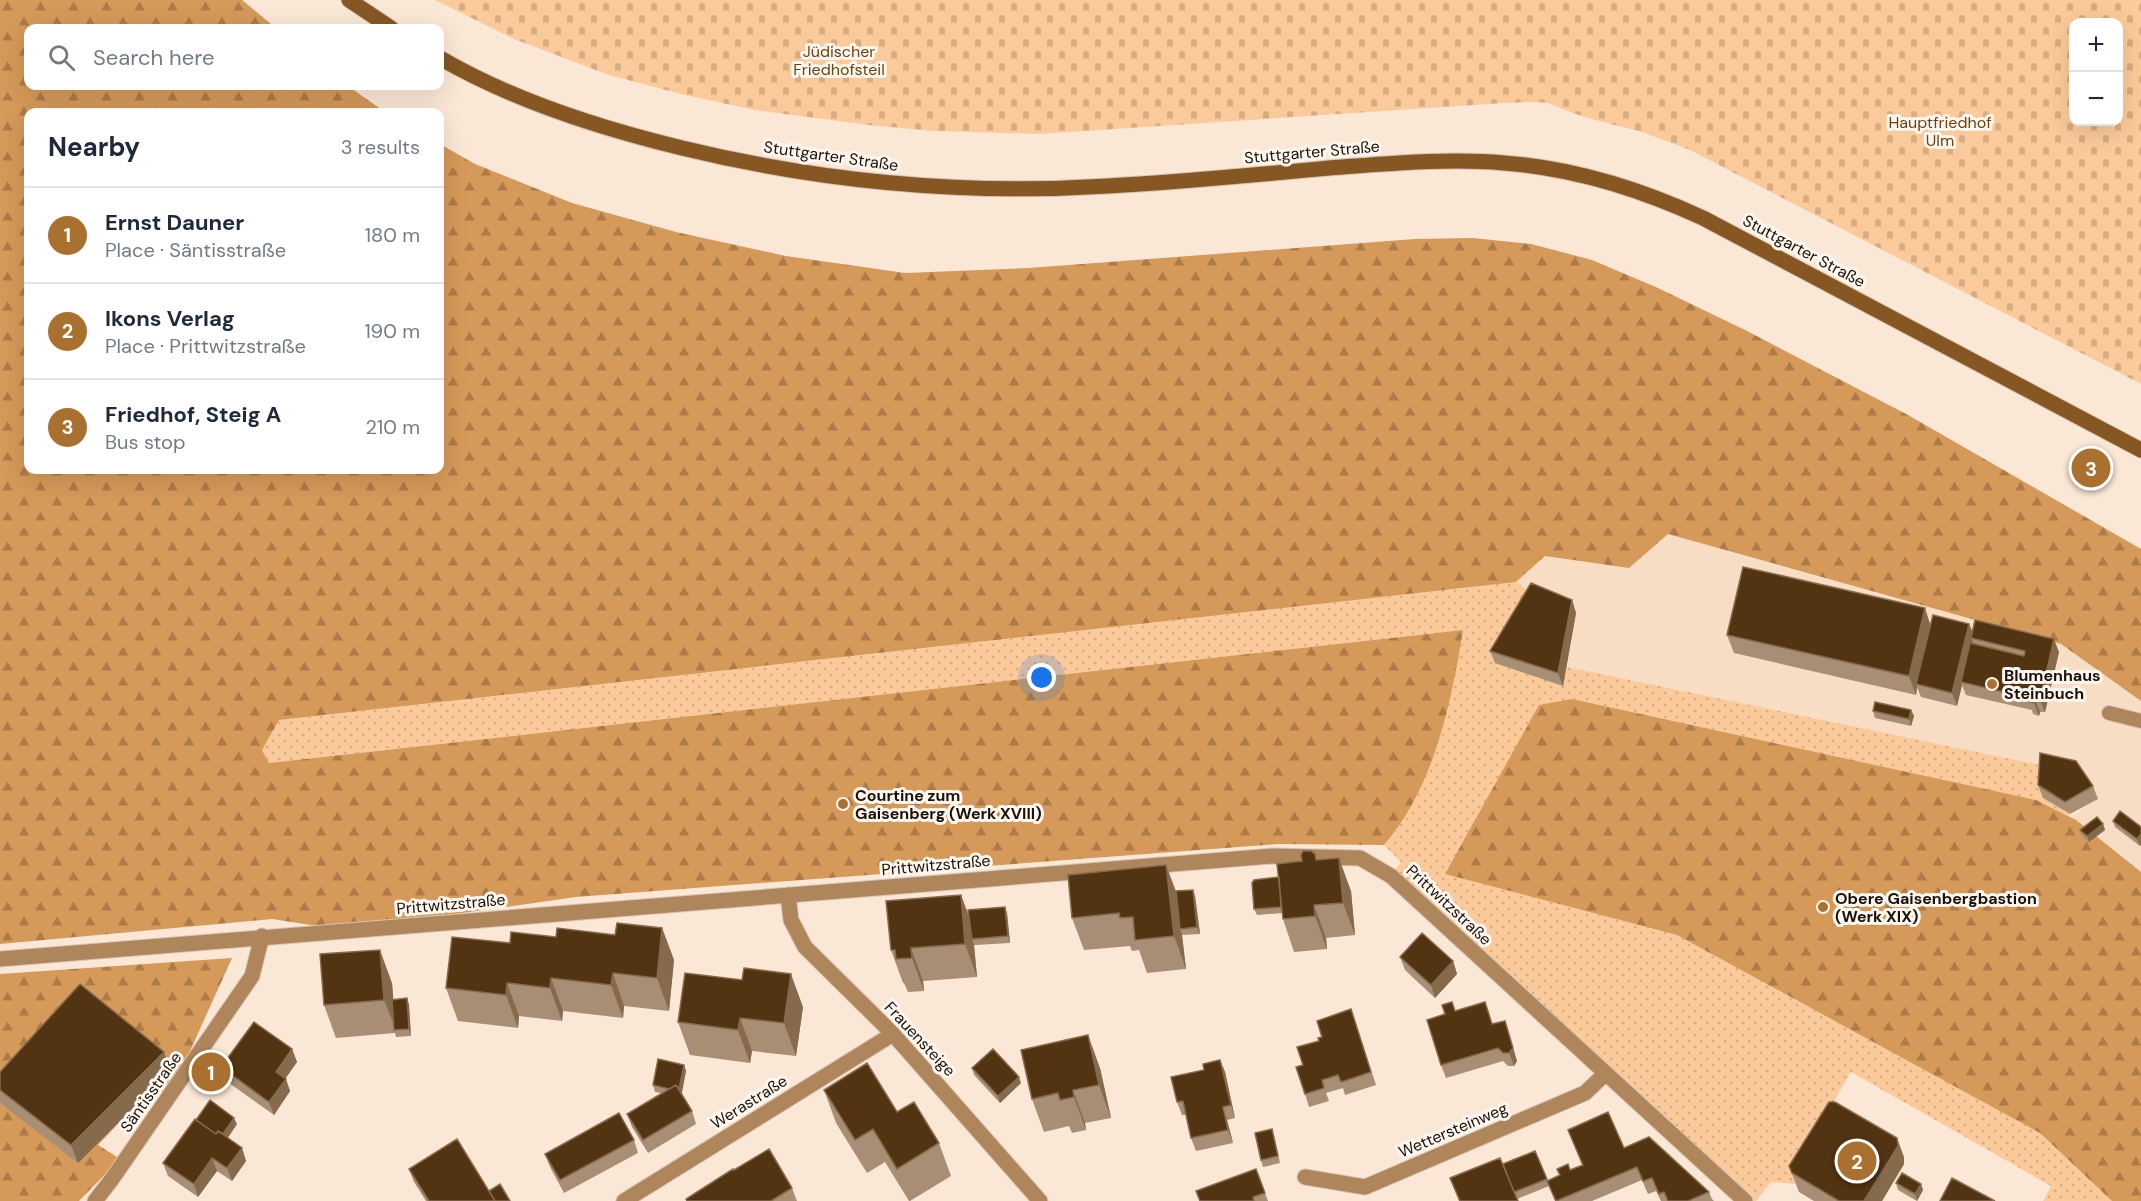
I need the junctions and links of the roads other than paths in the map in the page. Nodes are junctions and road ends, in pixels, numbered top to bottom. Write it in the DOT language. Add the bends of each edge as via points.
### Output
graph roads {
  1 [pos="349,0"];
  2 [pos="385,24"];
  3 [pos="444,60"];
  4 [pos="2141,450"];
  5 [pos="2109,713"];
  6 [pos="2141,721"];
  7 [pos="788,895"];
  8 [pos="262,936"];
  9 [pos="0,959"];
  10 [pos="893,1034"];
  11 [pos="1605,1074"];
  12 [pos="1305,1177"];
  13 [pos="95,1201"];
  14 [pos="624,1201"];
  15 [pos="1040,1201"];
  16 [pos="1745,1201"];
  1 -- 2 [label="main road"];
  3 -- 4 [label="main road, Stuttgarter Straße" via="527,99 628,134 730,159 842,179 988,189 1067,188 1431,161 1503,162 1570,172 1660,198 1703,218"];
  5 -- 6 [label="lane"];
  7 -- 8 [label="street, Prittwitzstraße"];
  7 -- 10 [label="street, Frauensteige" via="791,920 805,946"];
  7 -- 11 [label="street, Prittwitzstraße" via="1273,856 1360,858 1390,876"];
  8 -- 9 [label="street, Prittwitzstraße"];
  8 -- 13 [label="street, Säntisstraße" via="252,976"];
  10 -- 14 [label="street, Werastraße"];
  10 -- 15 [label="street, Frauensteige"];
  11 -- 12 [label="street, Wettersteinweg" via="1585,1093 1365,1187"];
  11 -- 16 [label="street, Prittwitzstraße"];
}
